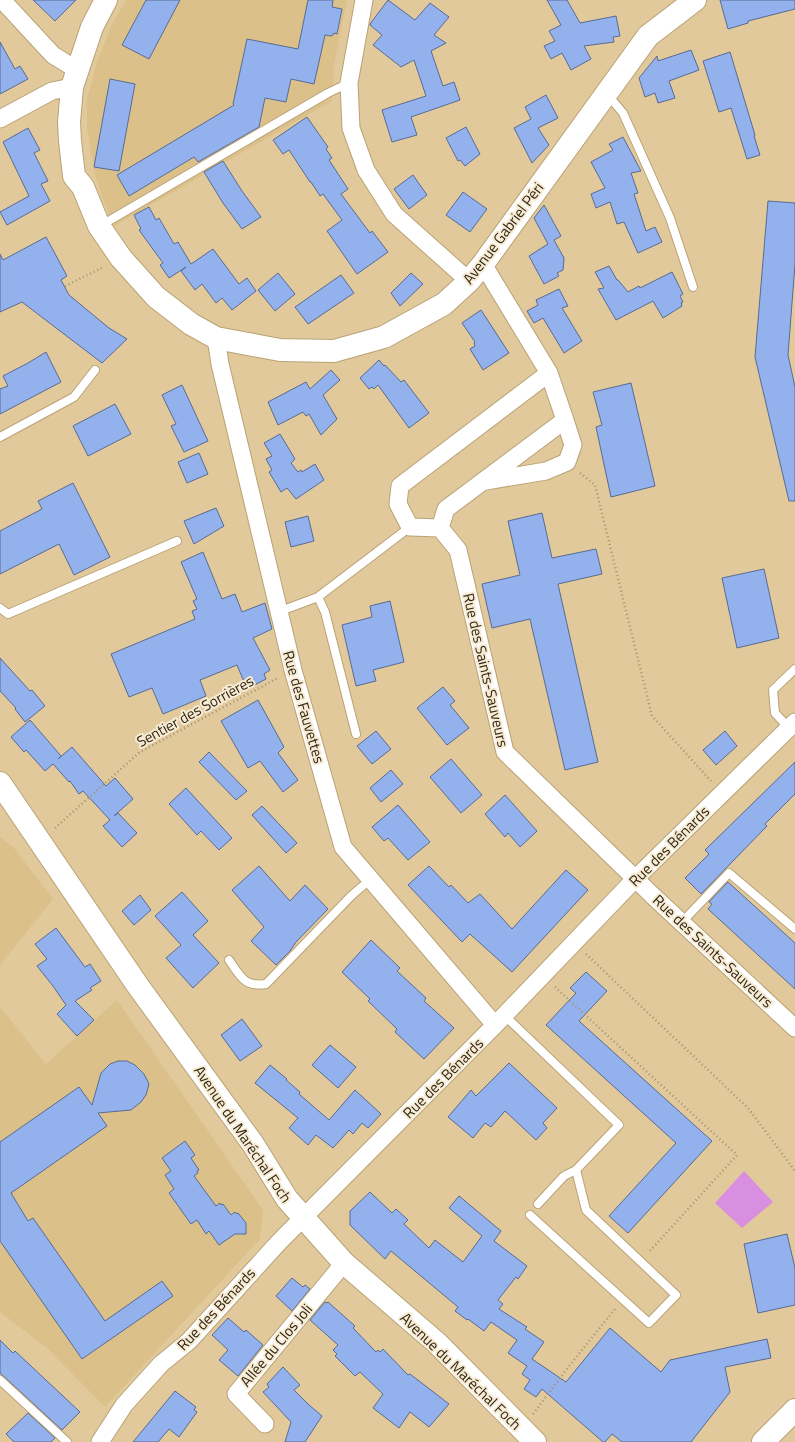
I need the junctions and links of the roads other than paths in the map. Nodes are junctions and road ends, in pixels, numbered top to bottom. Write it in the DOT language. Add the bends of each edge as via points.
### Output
graph roads {
  1 [pos="2,0"];
  2 [pos="106,0"];
  3 [pos="364,0"];
  4 [pos="695,0"];
  5 [pos="74,78"];
  6 [pos="349,83"];
  7 [pos="607,94"];
  8 [pos="0,119"];
  9 [pos="99,226"];
  10 [pos="483,264"];
  11 [pos="469,281"];
  12 [pos="693,287"];
  13 [pos="216,338"];
  14 [pos="95,370"];
  15 [pos="549,373"];
  16 [pos="565,420"];
  17 [pos="0,437"];
  18 [pos="483,481"];
  19 [pos="410,527"];
  20 [pos="440,528"];
  21 [pos="177,541"];
  22 [pos="318,597"];
  23 [pos="0,608"];
  24 [pos="278,612"];
  25 [pos="795,670"];
  26 [pos="792,725"];
  27 [pos="356,734"];
  28 [pos="0,783"];
  29 [pos="636,878"];
  30 [pos="371,880"];
  31 [pos="682,922"];
  32 [pos="795,929"];
  33 [pos="229,960"];
  34 [pos="500,1020"];
  35 [pos="795,1028"];
  36 [pos="576,1170"];
  37 [pos="538,1204"];
  38 [pos="530,1215"];
  39 [pos="303,1218"];
  40 [pos="344,1263"];
  41 [pos="0,1380"];
  42 [pos="795,1410"];
  43 [pos="265,1424"];
  44 [pos="533,1441"];
  45 [pos="66,1442"];
  46 [pos="100,1442"];
  47 [pos="763,1442"];
  1 -- 5 [label="street"];
  2 -- 5 [label="street, Avenue Gabriel Péri" via="92,27"];
  3 -- 6 [label="street"];
  4 -- 7 [label="street, Avenue Gabriel Péri" via="648,36"];
  5 -- 8 [label="street"];
  5 -- 9 [label="street, Avenue Gabriel Péri" via="69,122 74,176 83,187"];
  6 -- 9 [label="lane"];
  6 -- 11 [label="street" via="351,128 366,170 394,214"];
  7 -- 10 [label="street, Avenue Gabriel Péri"];
  7 -- 12 [label="lane" via="623,113 670,218"];
  9 -- 13 [label="street, Avenue Gabriel Péri" via="121,258 156,297 191,324"];
  10 -- 11 [label="street, Avenue Gabriel Péri"];
  10 -- 15 [label="street"];
  11 -- 13 [label="street, Avenue Gabriel Péri" via="444,304 384,337 334,351 280,350"];
  13 -- 24 [label="street, Rue des Fauvettes"];
  14 -- 17 [label="lane" via="74,397"];
  15 -- 16 [label="street"];
  15 -- 19 [label="street" via="400,486 398,504"];
  16 -- 18 [label="street"];
  16 -- 18 [label="street" via="572,445 567,462 546,471"];
  18 -- 20 [label="street" via="446,509"];
  19 -- 20 [label="street"];
  19 -- 22 [label="lane"];
  20 -- 29 [label="street, Rue des Saints-Sauveurs" via="458,550 505,752"];
  21 -- 23 [label="lane" via="8,614"];
  22 -- 24 [label="lane"];
  22 -- 27 [label="lane" via="325,612"];
  24 -- 30 [label="street, Rue des Fauvettes" via="344,847"];
  25 -- 26 [label="lane" via="773,690 774,713"];
  26 -- 29 [label="street, Rue des Bénards"];
  28 -- 39 [label="street, Avenue du Maréchal Foch" via="138,986 253,1144 286,1200"];
  29 -- 31 [label="street, Rue des Saints-Sauveurs"];
  29 -- 34 [label="street, Rue des Bénards"];
  30 -- 33 [label="lane" via="352,895 266,984 255,986 242,979"];
  30 -- 34 [label="street, Rue des Fauvettes"];
  31 -- 32 [label="lane" via="729,873"];
  31 -- 35 [label="street, Rue des Saints-Sauveurs"];
  34 -- 36 [label="lane" via="619,1125"];
  34 -- 39 [label="street, Rue des Bénards"];
  36 -- 37 [label="lane" via="564,1176"];
  36 -- 38 [label="lane" via="586,1210 676,1295 649,1323"];
  39 -- 40 [label="street, Avenue du Maréchal Foch"];
  39 -- 46 [label="street, Rue des Bénards" via="189,1341 150,1376 124,1405"];
  40 -- 43 [label="street, Allée du Clos Joli" via="236,1394"];
  40 -- 44 [label="street, Avenue du Maréchal Foch" via="437,1343"];
  41 -- 45 [label="lane"];
  42 -- 47 [label="street"];
}
